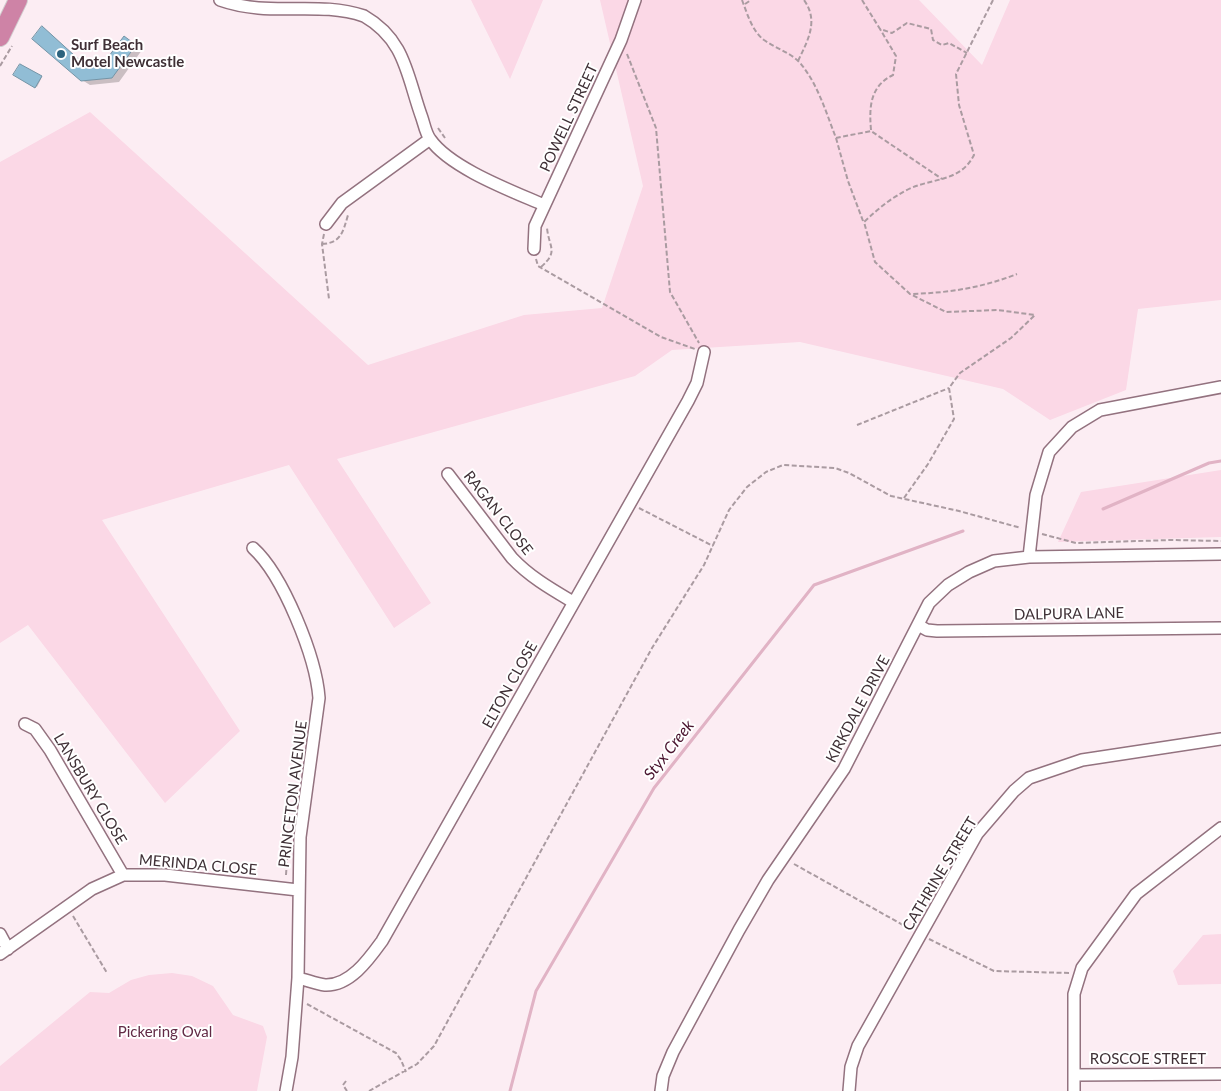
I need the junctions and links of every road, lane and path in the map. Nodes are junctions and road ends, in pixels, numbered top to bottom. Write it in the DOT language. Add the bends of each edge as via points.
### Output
graph roads {
  1 [pos="18,0"];
  2 [pos="220,0"];
  3 [pos="635,0"];
  4 [pos="742,0"];
  5 [pos="751,0"];
  6 [pos="804,0"];
  7 [pos="862,0"];
  8 [pos="993,0"];
  9 [pos="744,5"];
  10 [pos="880,29"];
  11 [pos="0,37"];
  12 [pos="621,40"];
  13 [pos="967,53"];
  14 [pos="798,61"];
  15 [pos="437,127"];
  16 [pos="871,131"];
  17 [pos="836,138"];
  18 [pos="430,139"];
  19 [pos="448,141"];
  20 [pos="942,179"];
  21 [pos="544,205"];
  22 [pos="349,211"];
  23 [pos="864,222"];
  24 [pos="326,224"];
  25 [pos="547,227"];
  26 [pos="322,244"];
  27 [pos="534,249"];
  28 [pos="541,267"];
  29 [pos="1016,274"];
  30 [pos="910,294"];
  31 [pos="329,298"];
  32 [pos="704,352"];
  33 [pos="1221,387"];
  34 [pos="949,388"];
  35 [pos="857,425"];
  36 [pos="448,474"];
  37 [pos="904,499"];
  38 [pos="638,508"];
  39 [pos="1023,529"];
  40 [pos="1037,533"];
  41 [pos="1221,541"];
  42 [pos="713,546"];
  43 [pos="253,548"];
  44 [pos="1221,554"];
  45 [pos="1029,557"];
  46 [pos="573,602"];
  47 [pos="918,625"];
  48 [pos="1221,628"];
  49 [pos="25,724"];
  50 [pos="1221,739"];
  51 [pos="1221,828"];
  52 [pos="290,840"];
  53 [pos="783,858"];
  54 [pos="123,875"];
  55 [pos="286,875"];
  56 [pos="298,890"];
  57 [pos="66,906"];
  58 [pos="0,934"];
  59 [pos="921,934"];
  60 [pos="4,952"];
  61 [pos="107,973"];
  62 [pos="1080,974"];
  63 [pos="298,978"];
  64 [pos="309,1005"];
  65 [pos="406,1072"];
  66 [pos="1221,1074"];
  67 [pos="1075,1075"];
  68 [pos="346,1081"];
  69 [pos="286,1091"];
  70 [pos="347,1091"];
  71 [pos="369,1091"];
  72 [pos="661,1091"];
  73 [pos="849,1091"];
  74 [pos="1074,1091"];
  1 -- 11 [label="highway"];
  2 -- 18 [label="street" via="254,8 316,2 341,5 364,16 382,29 398,48 408,68"];
  3 -- 12 [label="street, POWELL STREET"];
  4 -- 9 [label="path"];
  5 -- 9 [label="path"];
  6 -- 14 [label="path" via="811,9 812,29"];
  7 -- 10 [label="path"];
  8 -- 13 [label="path"];
  9 -- 14 [label="path" via="751,24 763,39 790,53"];
  10 -- 13 [label="path" via="892,33 907,23 931,29 933,40 942,45 949,43"];
  10 -- 16 [label="path" via="896,56 893,75 881,80 871,100"];
  12 -- 21 [label="street, POWELL STREET"];
  12 -- 32 [label="path" via="656,128 670,292"];
  13 -- 20 [label="path" via="956,74 959,105 974,155 968,167"];
  14 -- 17 [label="path" via="821,100"];
  15 -- 19 [label="path"];
  16 -- 17 [label="path"];
  16 -- 20 [label="path"];
  17 -- 23 [label="path"];
  18 -- 21 [label="street" via="470,171"];
  18 -- 24 [label="street" via="342,203"];
  20 -- 23 [label="path" via="885,201"];
  21 -- 27 [label="street, POWELL STREET" via="535,226"];
  22 -- 26 [label="path" via="340,239"];
  23 -- 30 [label="path" via="876,262"];
  24 -- 26 [label="path"];
  25 -- 28 [label="path" via="553,251"];
  26 -- 31 [label="path"];
  27 -- 28 [label="path"];
  28 -- 32 [label="path" via="661,338"];
  29 -- 30 [label="path" via="989,285 948,293"];
  30 -- 34 [label="path" via="946,312 998,310 1035,315 1011,338 960,373"];
  32 -- 46 [label="street, ELTON CLOSE" via="691,395"];
  33 -- 45 [label="street" via="1100,410 1072,426 1049,452 1036,495"];
  34 -- 35 [label="path"];
  34 -- 37 [label="path" via="954,419"];
  36 -- 46 [label="street, RAGAN CLOSE" via="523,570"];
  37 -- 39 [label="path"];
  37 -- 42 [label="path" via="884,494 839,469 792,464 778,466 762,474 742,492 729,510"];
  38 -- 42 [label="path"];
  40 -- 41 [label="path" via="1076,543"];
  42 -- 65 [label="path" via="652,648 434,1046"];
  43 -- 56 [label="street, PRINCETON AVENUE" via="274,574 318,677 319,698 300,837"];
  44 -- 45 [label="street, KIRKDALE DRIVE"];
  45 -- 47 [label="street, KIRKDALE DRIVE" via="994,561 969,572 948,585 929,603"];
  46 -- 63 [label="street, ELTON CLOSE" via="435,850 370,958 356,972 338,982 326,985"];
  47 -- 48 [label="street, DALPURA LANE" via="936,631"];
  47 -- 53 [label="street, KIRKDALE DRIVE" via="844,769"];
  49 -- 54 [label="street, LANSBURY CLOSE" via="34,729 50,750"];
  50 -- 59 [label="street, CATHRINE STREET" via="1082,760 1029,778 1014,790 977,834"];
  51 -- 62 [label="street" via="1136,894"];
  52 -- 55 [label="path" via="286,850"];
  53 -- 59 [label="path"];
  53 -- 72 [label="street, KIRKDALE DRIVE" via="739,930 673,1052"];
  54 -- 56 [label="street, MERINDA CLOSE" via="165,875"];
  54 -- 57 [label="street, MERINDA CLOSE" via="92,889"];
  56 -- 63 [label="street, PRINCETON AVENUE"];
  57 -- 60 [label="street, MERINDA CLOSE"];
  57 -- 61 [label="path"];
  58 -- 60 [label="street"];
  59 -- 62 [label="path" via="994,971"];
  59 -- 73 [label="street, CATHRINE STREET" via="858,1046 851,1067"];
  62 -- 67 [label="street" via="1074,994"];
  63 -- 69 [label="street, PRINCETON AVENUE"];
  64 -- 65 [label="path" via="396,1053"];
  65 -- 71 [label="path"];
  66 -- 67 [label="street, ROSCOE STREET"];
  67 -- 74 [label="street"];
  68 -- 70 [label="path" via="343,1085"];
}
